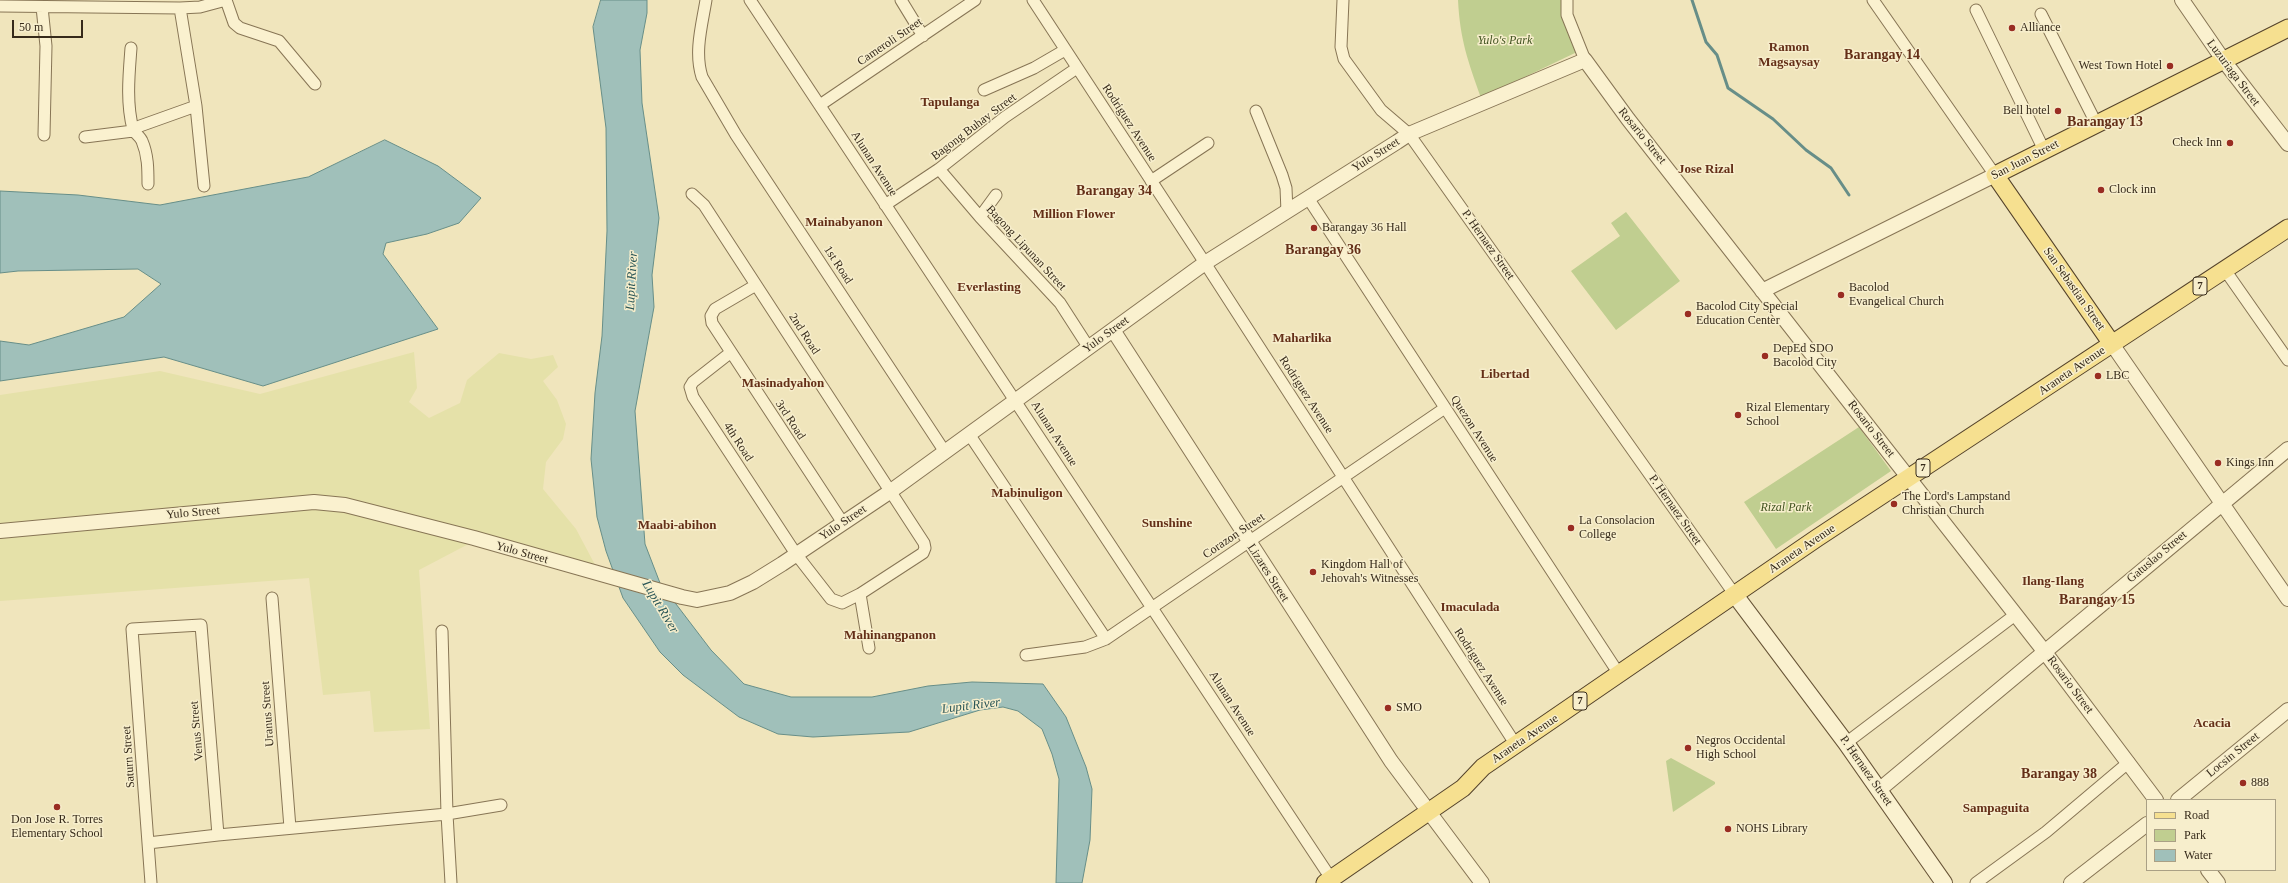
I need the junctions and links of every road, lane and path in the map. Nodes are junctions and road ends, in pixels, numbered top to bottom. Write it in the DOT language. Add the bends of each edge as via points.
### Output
graph roads {
  1 [pos="706,0"];
  2 [pos="750,0"];
  3 [pos="901,0"];
  4 [pos="975,0"];
  5 [pos="1033,0"];
  6 [pos="1343,0"];
  7 [pos="1567,0"];
  8 [pos="1873,0"];
  9 [pos="2182,0"];
  10 [pos="0,6"];
  11 [pos="42,7"];
  12 [pos="180,8"];
  13 [pos="1976,10"];
  14 [pos="2041,14"];
  15 [pos="2288,28"];
  16 [pos="923,36"];
  17 [pos="131,48"];
  18 [pos="1065,50"];
  19 [pos="1584,60"];
  20 [pos="2224,61"];
  21 [pos="1077,68"];
  22 [pos="315,84"];
  23 [pos="984,90"];
  24 [pos="820,105"];
  25 [pos="196,106"];
  26 [pos="1256,111"];
  27 [pos="2096,123"];
  28 [pos="133,131"];
  29 [pos="1409,134"];
  30 [pos="44,135"];
  31 [pos="85,137"];
  32 [pos="1208,143"];
  33 [pos="2288,144"];
  34 [pos="2044,150"];
  35 [pos="939,169"];
  36 [pos="1995,176"];
  37 [pos="1151,181"];
  38 [pos="148,184"];
  39 [pos="204,186"];
  40 [pos="692,194"];
  41 [pos="996,195"];
  42 [pos="1308,198"];
  43 [pos="885,205"];
  44 [pos="1287,212"];
  45 [pos="980,217"];
  46 [pos="2288,228"];
  47 [pos="1205,263"];
  48 [pos="2225,270"];
  49 [pos="756,284"];
  50 [pos="1762,291"];
  51 [pos="1113,330"];
  52 [pos="2112,344"];
  53 [pos="1089,348"];
  54 [pos="730,353"];
  55 [pos="2288,360"];
  56 [pos="1016,400"];
  57 [pos="1445,408"];
  58 [pos="969,434"];
  59 [pos="2288,449"];
  60 [pos="946,452"];
  61 [pos="1344,476"];
  62 [pos="1909,477"];
  63 [pos="891,491"];
  64 [pos="2222,504"];
  65 [pos="843,524"];
  66 [pos="0,531"];
  67 [pos="1248,542"];
  68 [pos="796,554"];
  69 [pos="860,594"];
  70 [pos="1735,595"];
  71 [pos="272,598"];
  72 [pos="2288,599"];
  73 [pos="1153,607"];
  74 [pos="2015,615"];
  75 [pos="132,629"];
  76 [pos="442,631"];
  77 [pos="1106,639"];
  78 [pos="869,648"];
  79 [pos="2044,651"];
  80 [pos="1026,655"];
  81 [pos="1619,674"];
  82 [pos="2288,710"];
  83 [pos="1846,743"];
  84 [pos="1516,745"];
  85 [pos="2129,762"];
  86 [pos="1879,790"];
  87 [pos="2155,799"];
  88 [pos="2179,799"];
  89 [pos="502,805"];
  90 [pos="1429,812"];
  91 [pos="447,814"];
  92 [pos="2146,825"];
  93 [pos="290,828"];
  94 [pos="218,835"];
  95 [pos="148,843"];
  96 [pos="2209,871"];
  97 [pos="1330,882"];
  98 [pos="151,883"];
  99 [pos="451,883"];
  100 [pos="1482,883"];
  101 [pos="1944,883"];
  102 [pos="1976,883"];
  103 [pos="2071,883"];
  104 [pos="2218,883"];
  1 -- 60 [label="street, 1st Road" via="698,46 702,77 736,135"];
  2 -- 24 [label="street, Alunan Avenue"];
  3 -- 16 [label="street"];
  4 -- 16 [label="street, Cameroli Street"];
  5 -- 18 [label="street, Rodriguez Avenue"];
  6 -- 29 [label="street, P. Hernaez Street" via="1341,46 1344,59 1381,110"];
  7 -- 19 [label="street" via="1567,15"];
  8 -- 36 [label="street, San Sebastian Street"];
  9 -- 20 [label="street, Luzuriaga Street"];
  10 -- 11 [label="street"];
  11 -- 12 [label="street"];
  11 -- 30 [label="street" via="46,54"];
  12 -- 22 [label="street" via="200,7 226,0 234,23 240,28 279,41"];
  12 -- 25 [label="street"];
  13 -- 34 [label="street"];
  14 -- 27 [label="street"];
  15 -- 20 [label="main road, San Juan Street"];
  16 -- 24 [label="street, Cameroli Street"];
  17 -- 28 [label="street" via="128,87"];
  18 -- 21 [label="street, Rodriguez Avenue"];
  18 -- 23 [label="street" via="1034,68"];
  19 -- 29 [label="street, Yulo Street"];
  19 -- 50 [label="street, Rosario Street"];
  20 -- 27 [label="main road, San Juan Street"];
  20 -- 33 [label="street, Luzuriaga Street"];
  21 -- 35 [label="street, Bagong Buhay Street" via="1005,117"];
  21 -- 37 [label="street, Rodriguez Avenue"];
  24 -- 43 [label="street, Alunan Avenue"];
  25 -- 28 [label="street" via="140,126"];
  25 -- 39 [label="street"];
  26 -- 44 [label="street" via="1286,188"];
  27 -- 34 [label="main road, San Juan Street"];
  28 -- 31 [label="street"];
  28 -- 38 [label="street" via="140,138 146,152"];
  29 -- 42 [label="street, Yulo Street"];
  29 -- 70 [label="street, P. Hernaez Street"];
  32 -- 37 [label="street"];
  34 -- 36 [label="main road, San Juan Street"];
  35 -- 43 [label="street, Bagong Buhay Street"];
  35 -- 45 [label="street, Bagong Lipunan Street"];
  36 -- 50 [label="street, San Juan Street"];
  36 -- 52 [label="main road, San Sebastian Street"];
  37 -- 47 [label="street, Rodriguez Avenue"];
  40 -- 49 [label="street, 2nd Road" via="704,205"];
  41 -- 45 [label="street"];
  42 -- 44 [label="street, Yulo Street"];
  42 -- 57 [label="street, Quezon Avenue"];
  43 -- 56 [label="street, Alunan Avenue"];
  44 -- 47 [label="street, Yulo Street"];
  45 -- 53 [label="street, Bagong Lipunan Street" via="1060,303"];
  46 -- 48 [label="main road, Araneta Avenue / 7"];
  47 -- 51 [label="street, Yulo Street"];
  47 -- 61 [label="street, Rodriguez Avenue"];
  48 -- 52 [label="main road, Araneta Avenue / 7"];
  48 -- 55 [label="street"];
  49 -- 54 [label="street, 3rd Road" via="715,309 712,314 712,323"];
  49 -- 63 [label="street, 2nd Road"];
  50 -- 62 [label="street, Rosario Street"];
  51 -- 53 [label="street, Yulo Street"];
  51 -- 67 [label="street, Lizares Street"];
  52 -- 62 [label="main road, Araneta Avenue / 7"];
  52 -- 64 [label="street, San Sebastian Street"];
  53 -- 56 [label="street, Yulo Street"];
  54 -- 65 [label="street, 3rd Road"];
  54 -- 68 [label="street, 4th Road" via="693,382 691,393"];
  56 -- 58 [label="street, Yulo Street"];
  56 -- 73 [label="street, Alunan Avenue"];
  57 -- 61 [label="street, Corazon Street"];
  57 -- 81 [label="street, Quezon Avenue"];
  58 -- 60 [label="street, Yulo Street"];
  58 -- 77 [label="street"];
  59 -- 64 [label="street, Gatuslao Street"];
  60 -- 63 [label="street, Yulo Street"];
  61 -- 67 [label="street, Corazon Street"];
  61 -- 84 [label="street, Rodriguez Avenue"];
  62 -- 70 [label="main road, Araneta Avenue / 7"];
  62 -- 74 [label="street, Rosario Street"];
  63 -- 65 [label="street, Yulo Street"];
  63 -- 69 [label="street, 2nd Road" via="925,548 923,553"];
  64 -- 72 [label="street, San Sebastian Street"];
  64 -- 79 [label="street, Gatuslao Street"];
  65 -- 68 [label="street, Yulo Street"];
  66 -- 68 [label="street, Yulo Street" via="314,502 345,505 474,538 682,598 698,600 730,593 753,582"];
  67 -- 73 [label="street, Corazon Street"];
  67 -- 90 [label="street, Lizares Street" via="1391,761"];
  68 -- 69 [label="street, 4th Road" via="835,602 842,603"];
  69 -- 78 [label="street"];
  70 -- 81 [label="main road, Araneta Avenue / 7"];
  70 -- 83 [label="main road, P. Hernaez Street"];
  71 -- 93 [label="street, Uranus Street"];
  73 -- 77 [label="street, Corazon Street"];
  73 -- 97 [label="street, Alunan Avenue"];
  74 -- 79 [label="street, Rosario Street"];
  74 -- 83 [label="street"];
  75 -- 94 [label="street, Venus Street" via="202,625"];
  75 -- 95 [label="street, Saturn Street"];
  76 -- 91 [label="street"];
  77 -- 80 [label="street, Corazon Street" via="1085,647"];
  79 -- 85 [label="street, Rosario Street"];
  79 -- 86 [label="street, Gatuslao Street"];
  81 -- 84 [label="main road, Araneta Avenue / 7"];
  82 -- 88 [label="street, Locsin Street"];
  83 -- 86 [label="main road, P. Hernaez Street"];
  84 -- 90 [label="main road, Araneta Avenue / 7" via="1483,767 1463,788"];
  85 -- 87 [label="street, Rosario Street"];
  85 -- 102 [label="street" via="2046,832"];
  86 -- 101 [label="main road, P. Hernaez Street"];
  89 -- 91 [label="street"];
  90 -- 97 [label="main road, Araneta Avenue / 7"];
  90 -- 100 [label="street, Lizares Street"];
  91 -- 93 [label="street"];
  91 -- 99 [label="street"];
  92 -- 103 [label="street"];
  93 -- 94 [label="street"];
  94 -- 95 [label="street"];
  95 -- 98 [label="street, Saturn Street"];
  96 -- 104 [label="street"];
}
